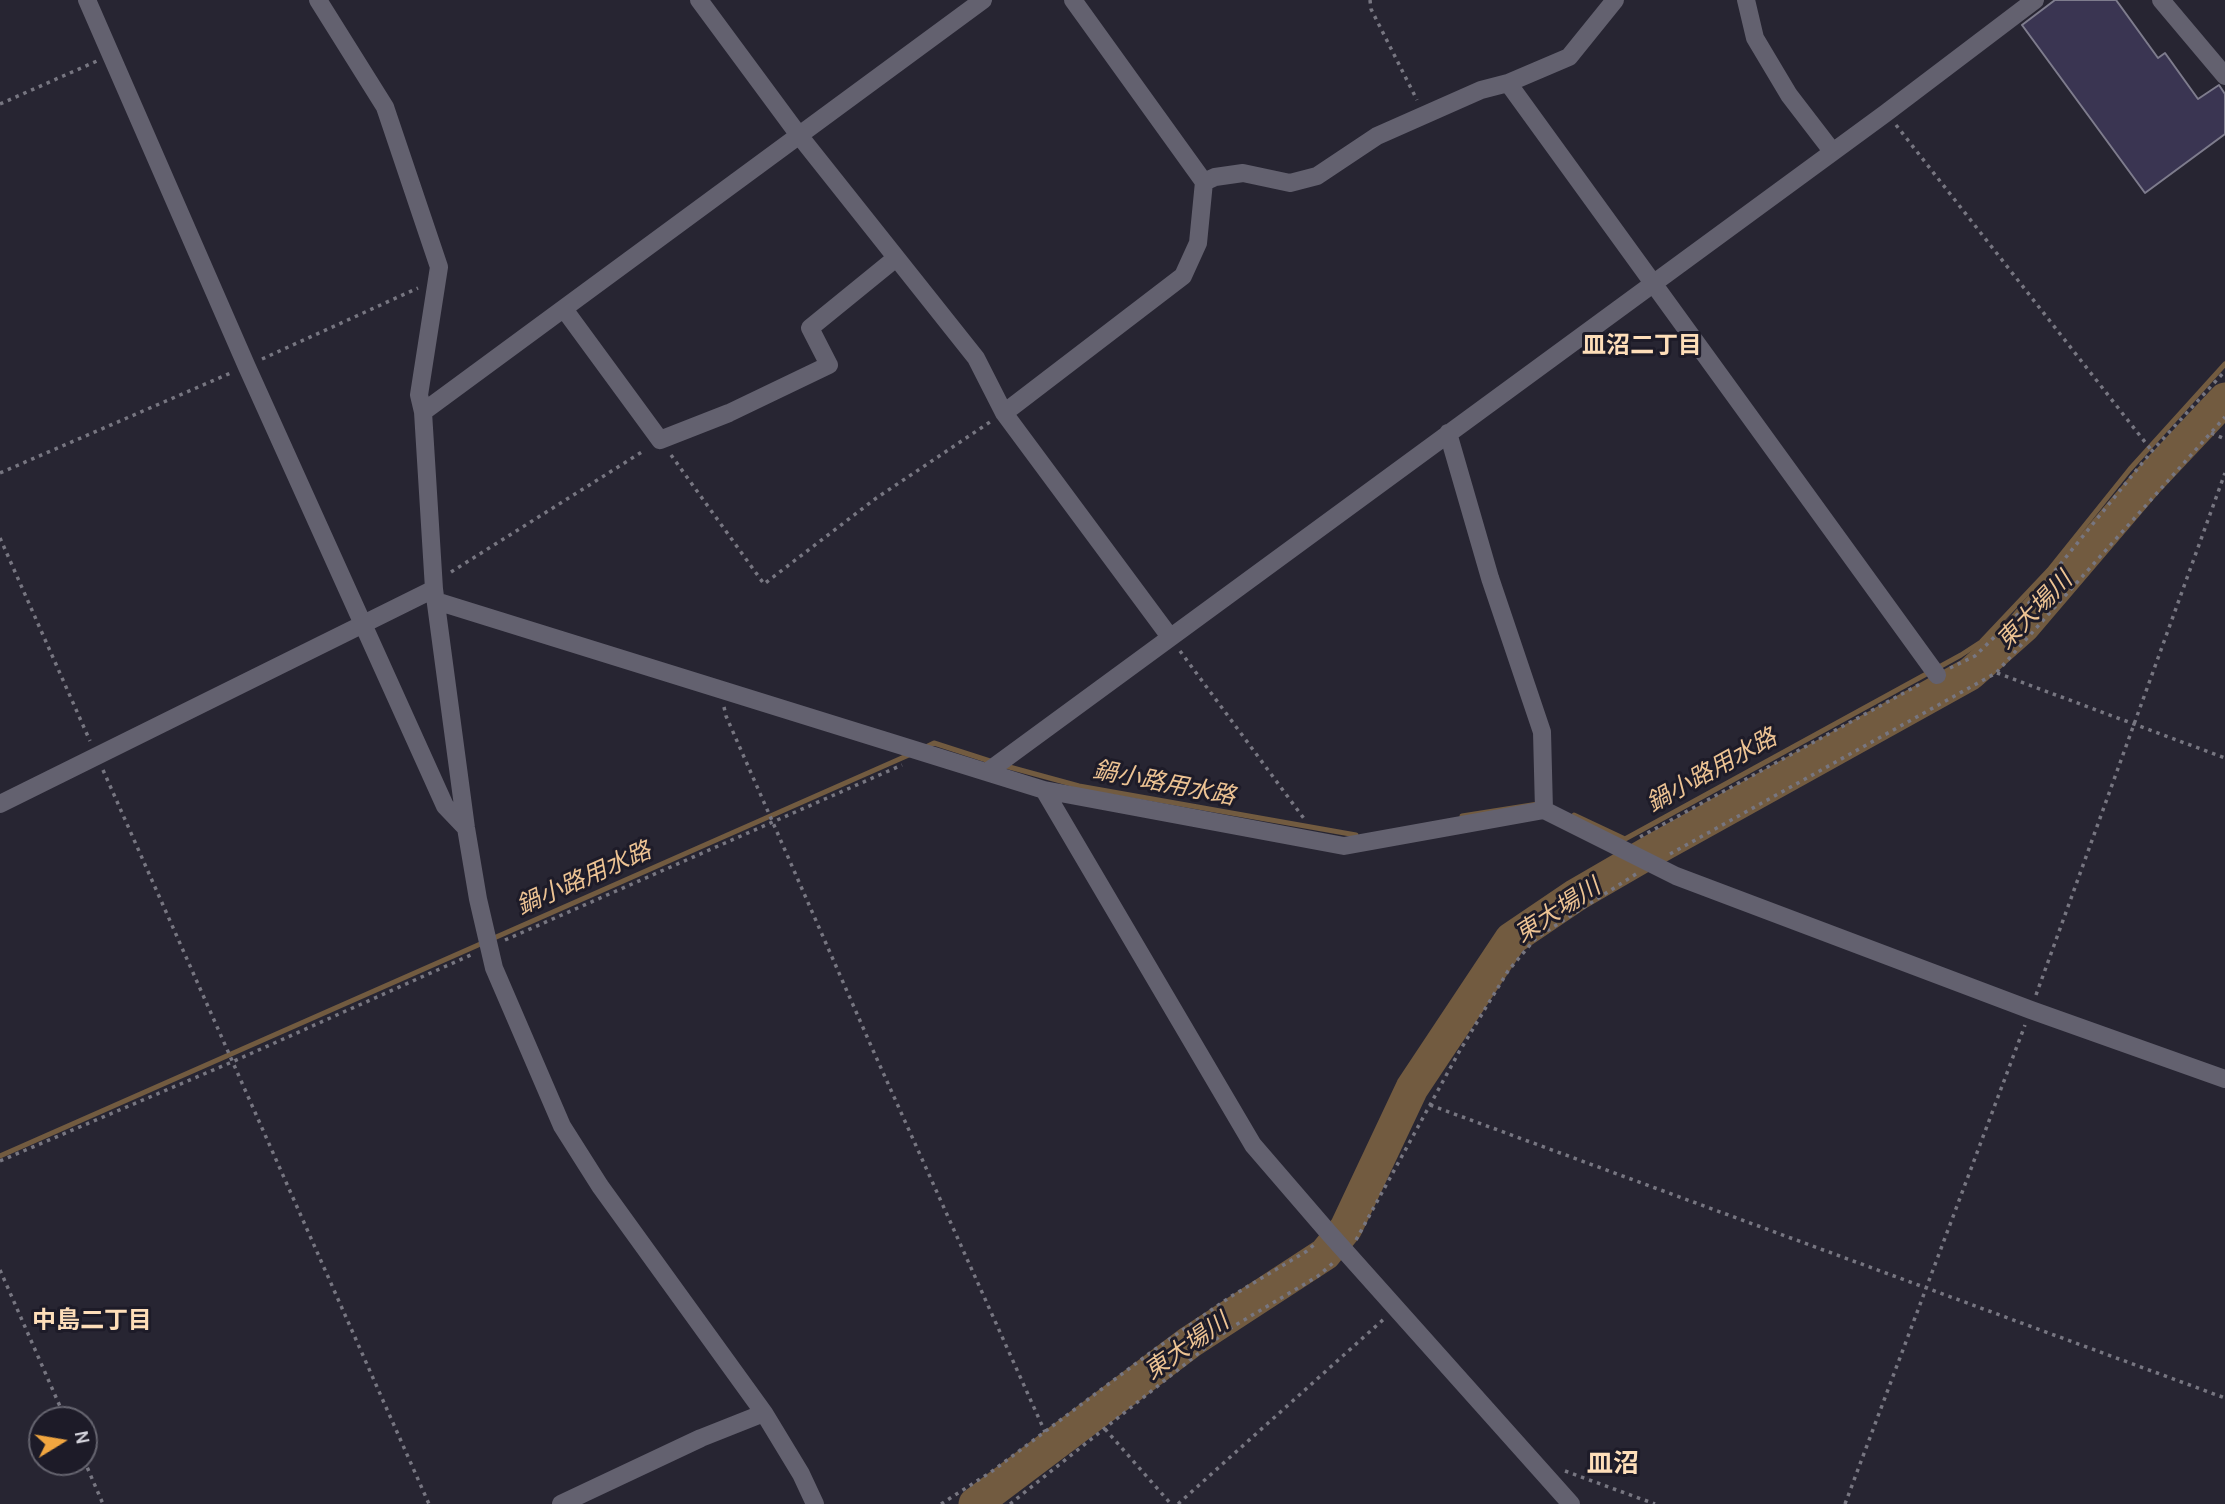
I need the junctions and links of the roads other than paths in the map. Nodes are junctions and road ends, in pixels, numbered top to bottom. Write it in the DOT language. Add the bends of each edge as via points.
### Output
graph roads {
  1 [pos="88,0"];
  2 [pos="318,0"];
  3 [pos="699,0"];
  4 [pos="983,0"];
  5 [pos="1073,0"];
  6 [pos="1615,0"];
  7 [pos="1746,0"];
  8 [pos="2035,0"];
  9 [pos="2161,0"];
  10 [pos="2225,76"];
  11 [pos="1508,83"];
  12 [pos="798,134"];
  13 [pos="1832,151"];
  14 [pos="1204,182"];
  15 [pos="896,258"];
  16 [pos="1653,282"];
  17 [pos="564,309"];
  18 [pos="423,412"];
  19 [pos="1004,412"];
  20 [pos="1448,433"];
  21 [pos="435,591"];
  22 [pos="362,624"];
  23 [pos="1170,637"];
  24 [pos="1937,675"];
  25 [pos="987,772"];
  26 [pos="1044,790"];
  27 [pos="0,804"];
  28 [pos="1544,810"];
  29 [pos="466,828"];
  30 [pos="2225,1079"];
  31 [pos="764,1413"];
  32 [pos="561,1504"];
  33 [pos="816,1504"];
  34 [pos="1571,1504"];
  1 -- 22 [label="street"];
  2 -- 18 [label="street" via="385,107 439,267 419,395"];
  3 -- 12 [label="street"];
  4 -- 12 [label="street"];
  5 -- 14 [label="street"];
  6 -- 11 [label="street" via="1569,57"];
  7 -- 13 [label="street" via="1755,38 1789,95"];
  8 -- 13 [label="street"];
  9 -- 10 [label="street"];
  11 -- 14 [label="street" via="1481,90 1377,136 1317,176 1290,183 1242,173"];
  11 -- 16 [label="street"];
  12 -- 15 [label="street"];
  12 -- 17 [label="street"];
  13 -- 16 [label="street"];
  14 -- 19 [label="street" via="1198,243 1183,276"];
  15 -- 17 [label="street" via="810,328 828,365 660,440"];
  15 -- 19 [label="street" via="976,358"];
  16 -- 20 [label="street"];
  16 -- 24 [label="street"];
  17 -- 18 [label="street"];
  18 -- 21 [label="street"];
  19 -- 23 [label="street"];
  20 -- 23 [label="street"];
  20 -- 28 [label="street" via="1542,732"];
  21 -- 22 [label="street"];
  21 -- 25 [label="street" via="721,690"];
  21 -- 29 [label="street"];
  22 -- 27 [label="street"];
  22 -- 29 [label="street" via="445,806"];
  23 -- 25 [label="street"];
  25 -- 26 [label="street"];
  26 -- 28 [label="street" via="1345,846"];
  26 -- 34 [label="street" via="1253,1145"];
  28 -- 30 [label="street" via="1689,881"];
  29 -- 31 [label="street" via="494,968 562,1126"];
  31 -- 32 [label="street"];
  31 -- 33 [label="street"];
}
